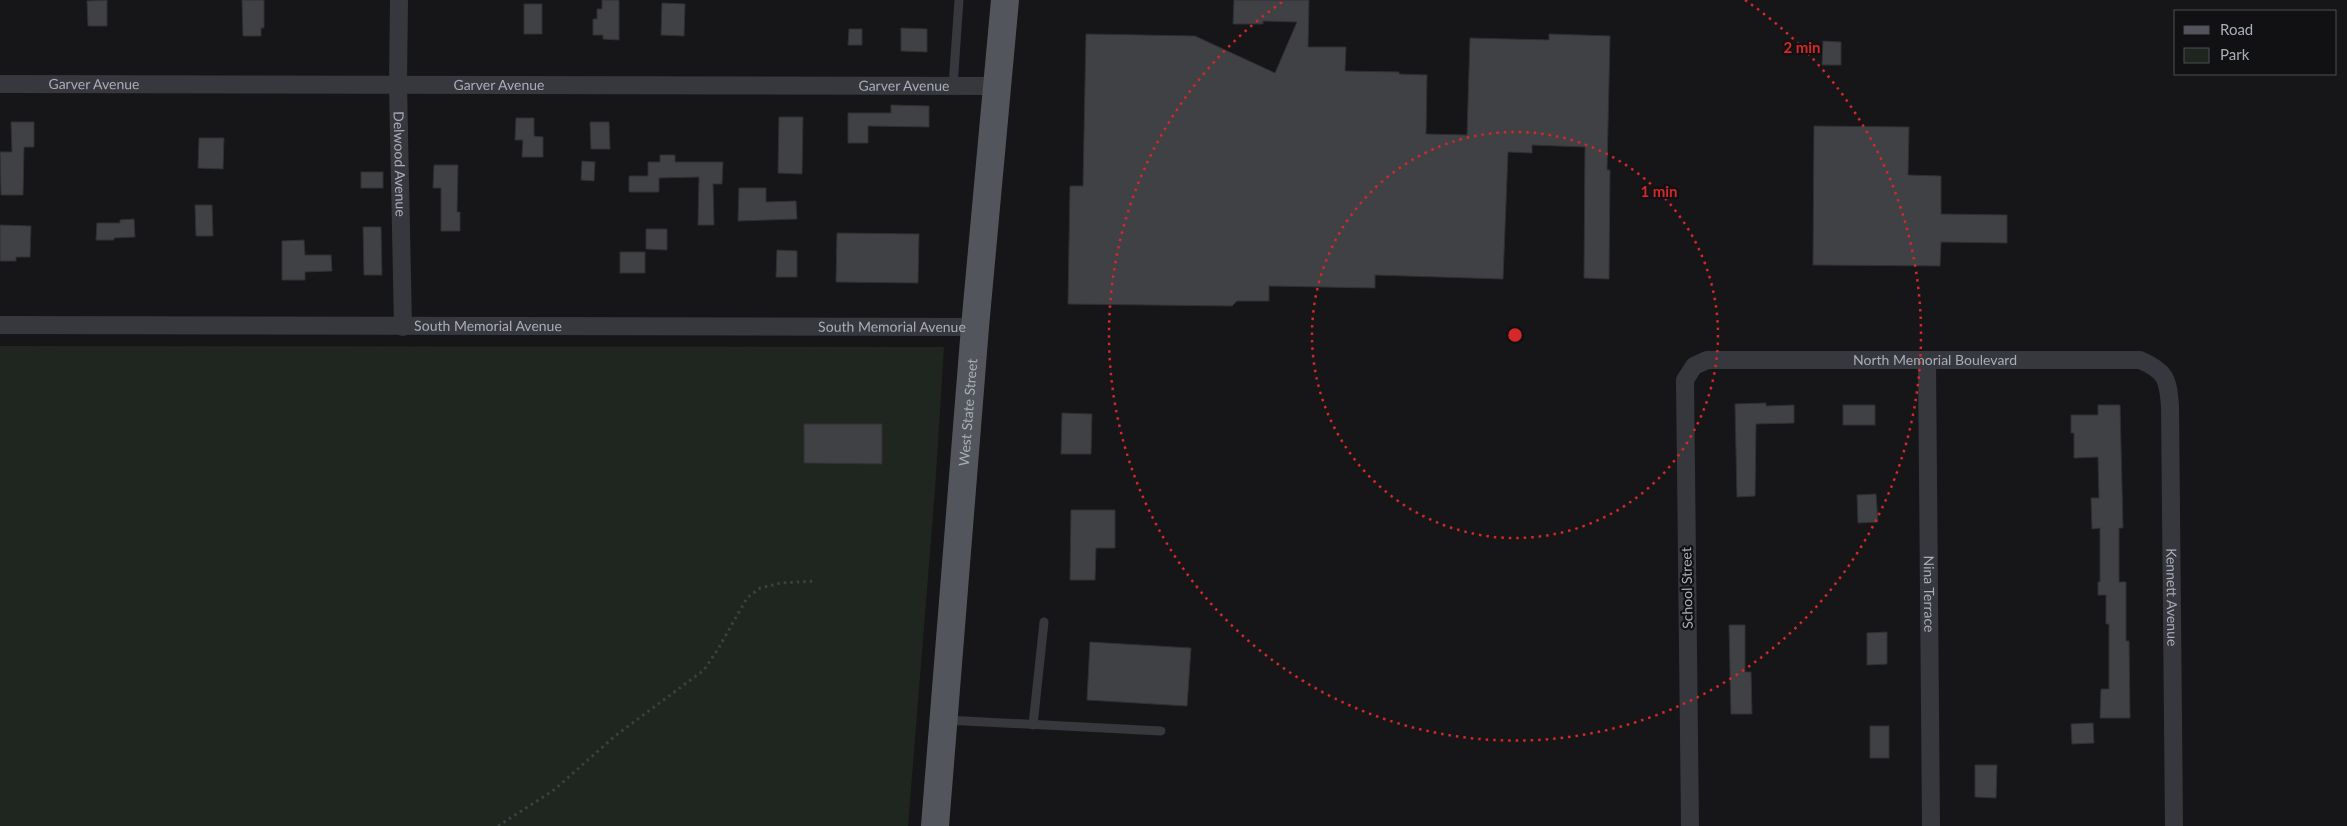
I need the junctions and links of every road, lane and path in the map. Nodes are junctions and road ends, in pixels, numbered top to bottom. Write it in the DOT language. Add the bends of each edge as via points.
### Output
graph roads {
  1 [pos="399,0"];
  2 [pos="959,0"];
  3 [pos="1005,0"];
  4 [pos="0,84"];
  5 [pos="398,84"];
  6 [pos="953,86"];
  7 [pos="998,86"];
  8 [pos="0,325"];
  9 [pos="403,327"];
  10 [pos="975,327"];
  11 [pos="1707,360"];
  12 [pos="1927,360"];
  13 [pos="2161,371"];
  14 [pos="815,581"];
  15 [pos="1044,622"];
  16 [pos="943,720"];
  17 [pos="1034,725"];
  18 [pos="1161,731"];
  19 [pos="498,826"];
  20 [pos="935,826"];
  21 [pos="1690,826"];
  22 [pos="1932,826"];
  23 [pos="2174,826"];
  1 -- 5 [label="street, Delwood Avenue"];
  2 -- 6 [label="lane"];
  3 -- 7 [label="main road, West State Street"];
  4 -- 5 [label="street, Garver Avenue"];
  5 -- 6 [label="street, Garver Avenue"];
  5 -- 9 [label="street, Delwood Avenue"];
  6 -- 7 [label="street, Garver Avenue"];
  7 -- 10 [label="main road, West State Street"];
  8 -- 9 [label="street, South Memorial Avenue"];
  9 -- 10 [label="street, South Memorial Avenue"];
  10 -- 16 [label="main road, West State Street"];
  11 -- 12 [label="street, North Memorial Boulevard"];
  11 -- 21 [label="street, School Street" via="1694,366 1685,380"];
  12 -- 13 [label="street, North Memorial Boulevard" via="2140,360"];
  12 -- 22 [label="street, Nina Terrace"];
  13 -- 23 [label="street, Kennett Avenue" via="2168,384 2170,406"];
  14 -- 19 [label="path" via="760,588 747,598 704,670 615,736 554,790"];
  15 -- 17 [label="lane"];
  16 -- 17 [label="lane"];
  16 -- 20 [label="main road, West State Street"];
  17 -- 18 [label="lane"];
}
